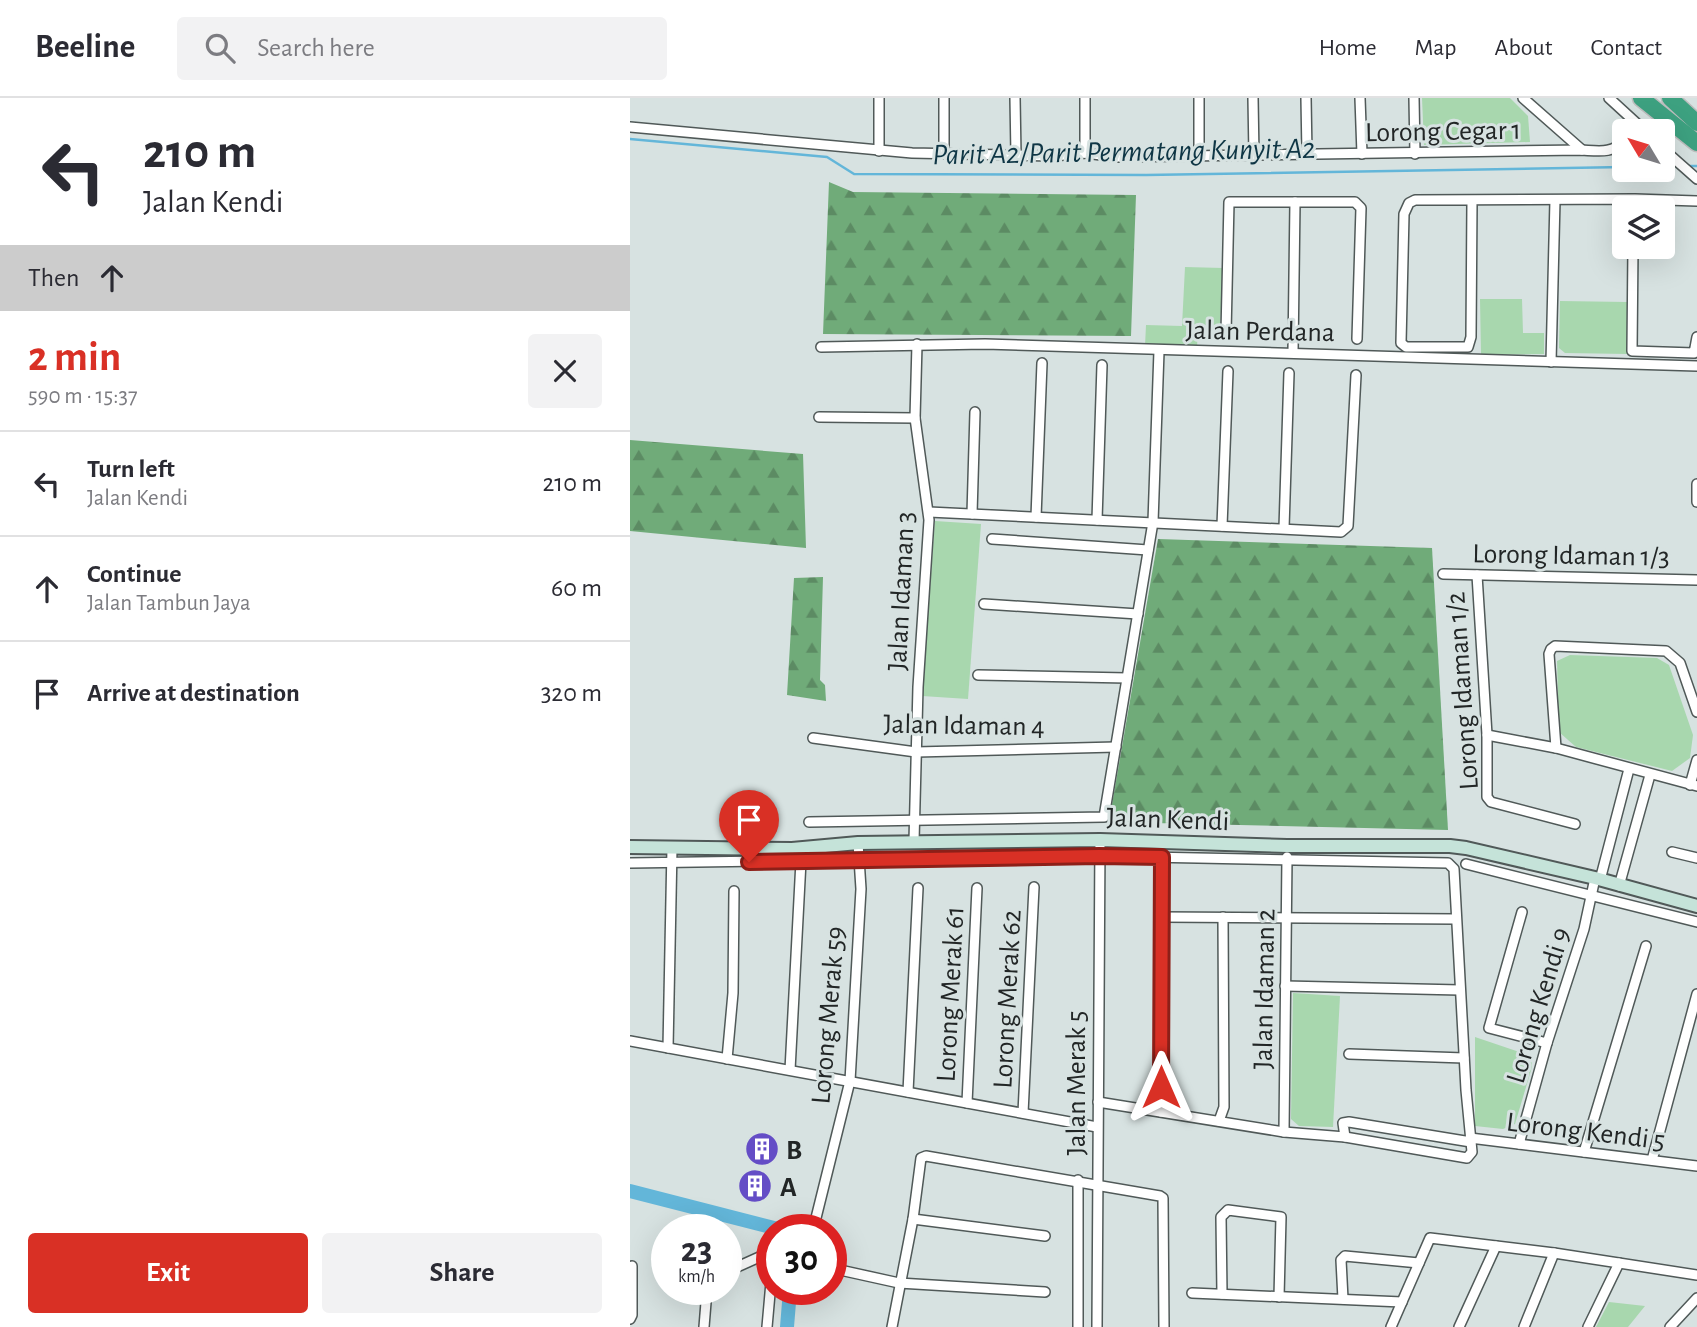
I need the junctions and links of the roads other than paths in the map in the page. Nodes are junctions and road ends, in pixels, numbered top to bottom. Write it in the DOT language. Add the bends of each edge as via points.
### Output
graph roads {
  1 [pos="879,98"];
  2 [pos="944,98"];
  3 [pos="1015,98"];
  4 [pos="1085,98"];
  5 [pos="1199,98"];
  6 [pos="1253,98"];
  7 [pos="1306,98"];
  8 [pos="1360,98"];
  9 [pos="1414,98"];
  10 [pos="1523,98"];
  11 [pos="1609,98"];
  12 [pos="1641,98"];
  13 [pos="1670,98"];
  14 [pos="1629,119"];
  15 [pos="630,127"];
  16 [pos="1695,135"];
  17 [pos="1582,150"];
  18 [pos="1612,150"];
  19 [pos="878,151"];
  20 [pos="1085,153"];
  21 [pos="1415,153"];
  22 [pos="944,154"];
  23 [pos="1307,154"];
  24 [pos="1362,154"];
  25 [pos="1016,155"];
  26 [pos="1199,156"];
  27 [pos="1254,156"];
  28 [pos="1675,159"];
  29 [pos="1696,178"];
  30 [pos="1555,200"];
  31 [pos="1472,201"];
  32 [pos="1697,201"];
  33 [pos="1295,202"];
  34 [pos="1675,202"];
  35 [pos="1612,203"];
  36 [pos="1633,259"];
  37 [pos="1226,333"];
  38 [pos="1697,337"];
  39 [pos="1357,339"];
  40 [pos="917,344"];
  41 [pos="821,346"];
  42 [pos="1159,351"];
  43 [pos="1293,352"];
  44 [pos="1551,362"];
  45 [pos="1042,363"];
  46 [pos="1101,365"];
  47 [pos="1697,366"];
  48 [pos="1228,371"];
  49 [pos="1289,373"];
  50 [pos="1356,375"];
  51 [pos="975,412"];
  52 [pos="819,417"];
  53 [pos="915,418"];
  54 [pos="1697,484"];
  55 [pos="1697,502"];
  56 [pos="929,512"];
  57 [pos="972,514"];
  58 [pos="1036,517"];
  59 [pos="1097,520"];
  60 [pos="1153,522"];
  61 [pos="1223,526"];
  62 [pos="1284,528"];
  63 [pos="992,539"];
  64 [pos="1148,550"];
  65 [pos="1443,574"];
  66 [pos="1477,575"];
  67 [pos="1697,580"];
  68 [pos="984,604"];
  69 [pos="1138,614"];
  70 [pos="978,675"];
  71 [pos="1127,678"];
  72 [pos="1697,712"];
  73 [pos="1487,735"];
  74 [pos="813,738"];
  75 [pos="1116,747"];
  76 [pos="1556,748"];
  77 [pos="916,752"];
  78 [pos="1697,760"];
  79 [pos="1629,769"];
  80 [pos="1650,775"];
  81 [pos="1693,785"];
  82 [pos="915,820"];
  83 [pos="809,821"];
  84 [pos="1575,824"];
  85 [pos="1100,840"];
  86 [pos="914,841"];
  87 [pos="859,843"];
  88 [pos="630,847"];
  89 [pos="673,848"];
  90 [pos="1672,852"];
  91 [pos="1287,853"];
  92 [pos="1099,856"];
  93 [pos="1162,857"];
  94 [pos="1697,858"];
  95 [pos="801,861"];
  96 [pos="860,861"];
  97 [pos="630,863"];
  98 [pos="672,863"];
  99 [pos="1466,864"];
  100 [pos="1598,879"];
  101 [pos="1619,886"];
  102 [pos="1034,887"];
  103 [pos="918,888"];
  104 [pos="977,888"];
  105 [pos="734,891"];
  106 [pos="1591,896"];
  107 [pos="1697,906"];
  108 [pos="1522,912"];
  109 [pos="1162,917"];
  110 [pos="1223,917"];
  111 [pos="1286,918"];
  112 [pos="1455,919"];
  113 [pos="1697,922"];
  114 [pos="1646,946"];
  115 [pos="1285,986"];
  116 [pos="1460,990"];
  117 [pos="1697,994"];
  118 [pos="630,1041"];
  119 [pos="1548,1043"];
  120 [pos="668,1048"];
  121 [pos="1349,1054"];
  122 [pos="1464,1058"];
  123 [pos="727,1059"];
  124 [pos="790,1070"];
  125 [pos="850,1081"];
  126 [pos="908,1092"];
  127 [pos="1098,1102"];
  128 [pos="967,1103"];
  129 [pos="1161,1112"];
  130 [pos="1023,1113"];
  131 [pos="1219,1122"];
  132 [pos="1097,1127"];
  133 [pos="1284,1132"];
  134 [pos="1345,1137"];
  135 [pos="1471,1140"];
  136 [pos="1519,1144"];
  137 [pos="1584,1152"];
  138 [pos="1652,1160"];
  139 [pos="1697,1166"];
  140 [pos="1078,1180"];
  141 [pos="1098,1186"];
  142 [pos="817,1214"];
  143 [pos="913,1219"];
  144 [pos="1045,1236"];
  145 [pos="1496,1247"];
  146 [pos="1554,1254"];
  147 [pos="1419,1263"];
  148 [pos="1619,1263"];
  149 [pos="632,1266"];
  150 [pos="847,1272"];
  151 [pos="1697,1275"];
  152 [pos="899,1283"];
  153 [pos="1045,1292"];
  154 [pos="1192,1293"];
  155 [pos="1222,1294"];
  156 [pos="1279,1297"];
  157 [pos="1697,1298"];
  158 [pos="1343,1299"];
  159 [pos="1402,1301"];
  160 [pos="706,1305"];
  161 [pos="769,1305"];
  162 [pos="630,1319"];
  163 [pos="704,1327"];
  164 [pos="767,1327"];
  165 [pos="892,1327"];
  166 [pos="1078,1327"];
  167 [pos="1097,1327"];
  168 [pos="1164,1327"];
  169 [pos="1391,1327"];
  170 [pos="1460,1327"];
  171 [pos="1524,1327"];
  172 [pos="1588,1327"];
  173 [pos="1670,1327"];
  1 -- 19 [label="street"];
  2 -- 22 [label="street"];
  3 -- 25 [label="street"];
  4 -- 20 [label="street"];
  5 -- 26 [label="street"];
  6 -- 27 [label="street"];
  7 -- 23 [label="street"];
  8 -- 24 [label="street"];
  9 -- 21 [label="street"];
  10 -- 17 [label="street"];
  11 -- 14 [label="street"];
  12 -- 16 [label="highway"];
  13 -- 16 [label="highway"];
  15 -- 19 [label="street, Lorong Cegar 1"];
  17 -- 18 [label="street, Lorong Cegar 1"];
  17 -- 21 [label="street, Lorong Cegar 1"];
  19 -- 22 [label="street, Lorong Cegar 1"];
  20 -- 25 [label="street, Lorong Cegar 1"];
  20 -- 26 [label="street, Lorong Cegar 1"];
  21 -- 24 [label="street, Lorong Cegar 1"];
  22 -- 25 [label="street, Lorong Cegar 1"];
  23 -- 24 [label="street, Lorong Cegar 1"];
  23 -- 27 [label="street, Lorong Cegar 1"];
  26 -- 27 [label="street, Lorong Cegar 1"];
  28 -- 29 [label="street"];
  30 -- 31 [label="street"];
  30 -- 35 [label="street"];
  30 -- 44 [label="street"];
  31 -- 31 [label="street" via="1415,200 1404,214 1401,343 1406,347 1468,347 1472,337"];
  32 -- 34 [label="street"];
  33 -- 37 [label="street" via="1229,202"];
  33 -- 39 [label="street" via="1355,202 1361,208"];
  33 -- 43 [label="street"];
  36 -- 38 [label="street" via="1632,351 1694,354"];
  40 -- 41 [label="street, Jalan Perdana"];
  40 -- 42 [label="street, Jalan Perdana"];
  40 -- 53 [label="street, Jalan Idaman 3"];
  42 -- 43 [label="street, Jalan Perdana"];
  42 -- 60 [label="street"];
  43 -- 44 [label="street, Jalan Perdana"];
  44 -- 47 [label="street, Jalan Perdana"];
  45 -- 58 [label="street"];
  46 -- 59 [label="street"];
  48 -- 61 [label="street"];
  49 -- 62 [label="street"];
  50 -- 62 [label="street" via="1348,526 1341,532"];
  51 -- 57 [label="street"];
  52 -- 53 [label="street"];
  53 -- 56 [label="street, Jalan Idaman 3"];
  54 -- 55 [label="street"];
  56 -- 57 [label="street"];
  56 -- 77 [label="street, Jalan Idaman 3"];
  57 -- 58 [label="street"];
  58 -- 59 [label="street"];
  59 -- 60 [label="street"];
  60 -- 61 [label="street"];
  60 -- 64 [label="street"];
  61 -- 62 [label="street"];
  63 -- 64 [label="street"];
  64 -- 69 [label="street"];
  65 -- 66 [label="street, Lorong Idaman 1/3"];
  66 -- 67 [label="street, Lorong Idaman 1/3"];
  66 -- 73 [label="street, Lorong Idaman 1/2"];
  68 -- 69 [label="street"];
  69 -- 71 [label="street"];
  70 -- 71 [label="street"];
  71 -- 75 [label="street"];
  72 -- 76 [label="street" via="1680,663 1666,651 1556,646 1549,654"];
  73 -- 76 [label="street"];
  73 -- 84 [label="street, Lorong Idaman 1/2" via="1487,797 1491,802"];
  74 -- 77 [label="street, Jalan Idaman 4"];
  75 -- 77 [label="street, Jalan Idaman 4"];
  75 -- 82 [label="street, Jalan Kendi" via="1104,817"];
  76 -- 79 [label="street"];
  77 -- 82 [label="street, Jalan Idaman 3"];
  78 -- 81 [label="street"];
  79 -- 80 [label="street"];
  79 -- 100 [label="street, Lorong Kendi 9"];
  80 -- 81 [label="street"];
  80 -- 101 [label="street"];
  82 -- 83 [label="street, Jalan Kendi"];
  82 -- 86 [label="street, Jalan Idaman 3"];
  85 -- 86 [label="street, Jalan Kendi"];
  85 -- 91 [label="street, Jalan Kendi"];
  85 -- 92 [label="street, Jalan Merak 5"];
  86 -- 87 [label="street, Jalan Kendi"];
  87 -- 89 [label="street, Jalan Kendi" via="792,849"];
  87 -- 96 [label="street, Lorong Merak 59"];
  88 -- 89 [label="street, Jalan Kendi"];
  89 -- 98 [label="street"];
  90 -- 94 [label="street"];
  91 -- 93 [label="street, Jalan Kendi"];
  91 -- 100 [label="street, Jalan Kendi" via="1450,846"];
  91 -- 111 [label="street, Jalan Idaman 2"];
  91 -- 112 [label="street, Jalan Kendi" via="1448,863 1454,869"];
  92 -- 93 [label="street, Jalan Kendi"];
  92 -- 96 [label="street, Jalan Kendi"];
  92 -- 127 [label="street, Jalan Merak 5"];
  93 -- 109 [label="street"];
  95 -- 96 [label="street, Jalan Kendi"];
  95 -- 98 [label="street, Jalan Kendi"];
  95 -- 124 [label="street"];
  96 -- 125 [label="street, Lorong Merak 59"];
  97 -- 98 [label="street, Jalan Kendi"];
  98 -- 120 [label="street"];
  99 -- 106 [label="street"];
  100 -- 101 [label="street, Jalan Kendi"];
  100 -- 106 [label="street, Lorong Kendi 9"];
  101 -- 107 [label="street, Jalan Kendi"];
  102 -- 130 [label="street, Lorong Merak 62"];
  103 -- 126 [label="street"];
  104 -- 128 [label="street, Lorong Merak 61"];
  105 -- 123 [label="street"];
  106 -- 113 [label="street"];
  106 -- 119 [label="street, Lorong Kendi 9"];
  108 -- 119 [label="street" via="1489,1028"];
  109 -- 110 [label="street"];
  109 -- 129 [label="street"];
  110 -- 111 [label="street"];
  110 -- 131 [label="street" via="1224,1107"];
  111 -- 112 [label="street"];
  111 -- 115 [label="street, Jalan Idaman 2"];
  112 -- 116 [label="street"];
  114 -- 137 [label="street"];
  115 -- 116 [label="street"];
  115 -- 133 [label="street, Jalan Idaman 2"];
  116 -- 122 [label="street"];
  117 -- 138 [label="street"];
  118 -- 120 [label="street"];
  119 -- 136 [label="street, Lorong Kendi 9"];
  120 -- 123 [label="street"];
  121 -- 122 [label="street"];
  122 -- 135 [label="street"];
  123 -- 124 [label="street"];
  124 -- 125 [label="street"];
  125 -- 126 [label="street"];
  125 -- 142 [label="street, Lorong Merak 59"];
  126 -- 128 [label="street"];
  127 -- 129 [label="street"];
  127 -- 132 [label="street, Jalan Merak 5"];
  128 -- 130 [label="street"];
  129 -- 131 [label="street"];
  130 -- 132 [label="street"];
  131 -- 133 [label="street"];
  132 -- 141 [label="street, Jalan Merak 5"];
  133 -- 134 [label="street"];
  134 -- 135 [label="street, Lorong Kendi 5" via="1343,1123 1349,1122"];
  134 -- 135 [label="street" via="1467,1158 1472,1152"];
  135 -- 136 [label="street, Lorong Kendi 5"];
  136 -- 137 [label="street, Lorong Kendi 5"];
  137 -- 138 [label="street, Lorong Kendi 5"];
  138 -- 139 [label="street, Lorong Kendi 5"];
  140 -- 141 [label="street"];
  140 -- 143 [label="street" via="926,1156 921,1158"];
  140 -- 166 [label="street"];
  141 -- 167 [label="street, Jalan Merak 5"];
  141 -- 168 [label="street" via="1163,1198"];
  143 -- 144 [label="street"];
  143 -- 152 [label="street"];
  145 -- 146 [label="street"];
  145 -- 147 [label="street" via="1430,1238"];
  145 -- 170 [label="street"];
  146 -- 148 [label="street"];
  146 -- 171 [label="street"];
  147 -- 158 [label="street" via="1345,1256 1341,1260"];
  147 -- 159 [label="street"];
  148 -- 151 [label="street"];
  148 -- 172 [label="street"];
  149 -- 162 [label="street"];
  150 -- 152 [label="street"];
  152 -- 153 [label="street"];
  152 -- 165 [label="street"];
  154 -- 155 [label="street"];
  155 -- 156 [label="street"];
  155 -- 156 [label="street" via="1221,1217 1228,1210 1281,1217"];
  156 -- 158 [label="street"];
  157 -- 173 [label="street"];
  158 -- 159 [label="street"];
  159 -- 169 [label="street"];
  160 -- 163 [label="street"];
  161 -- 164 [label="street"];
}
